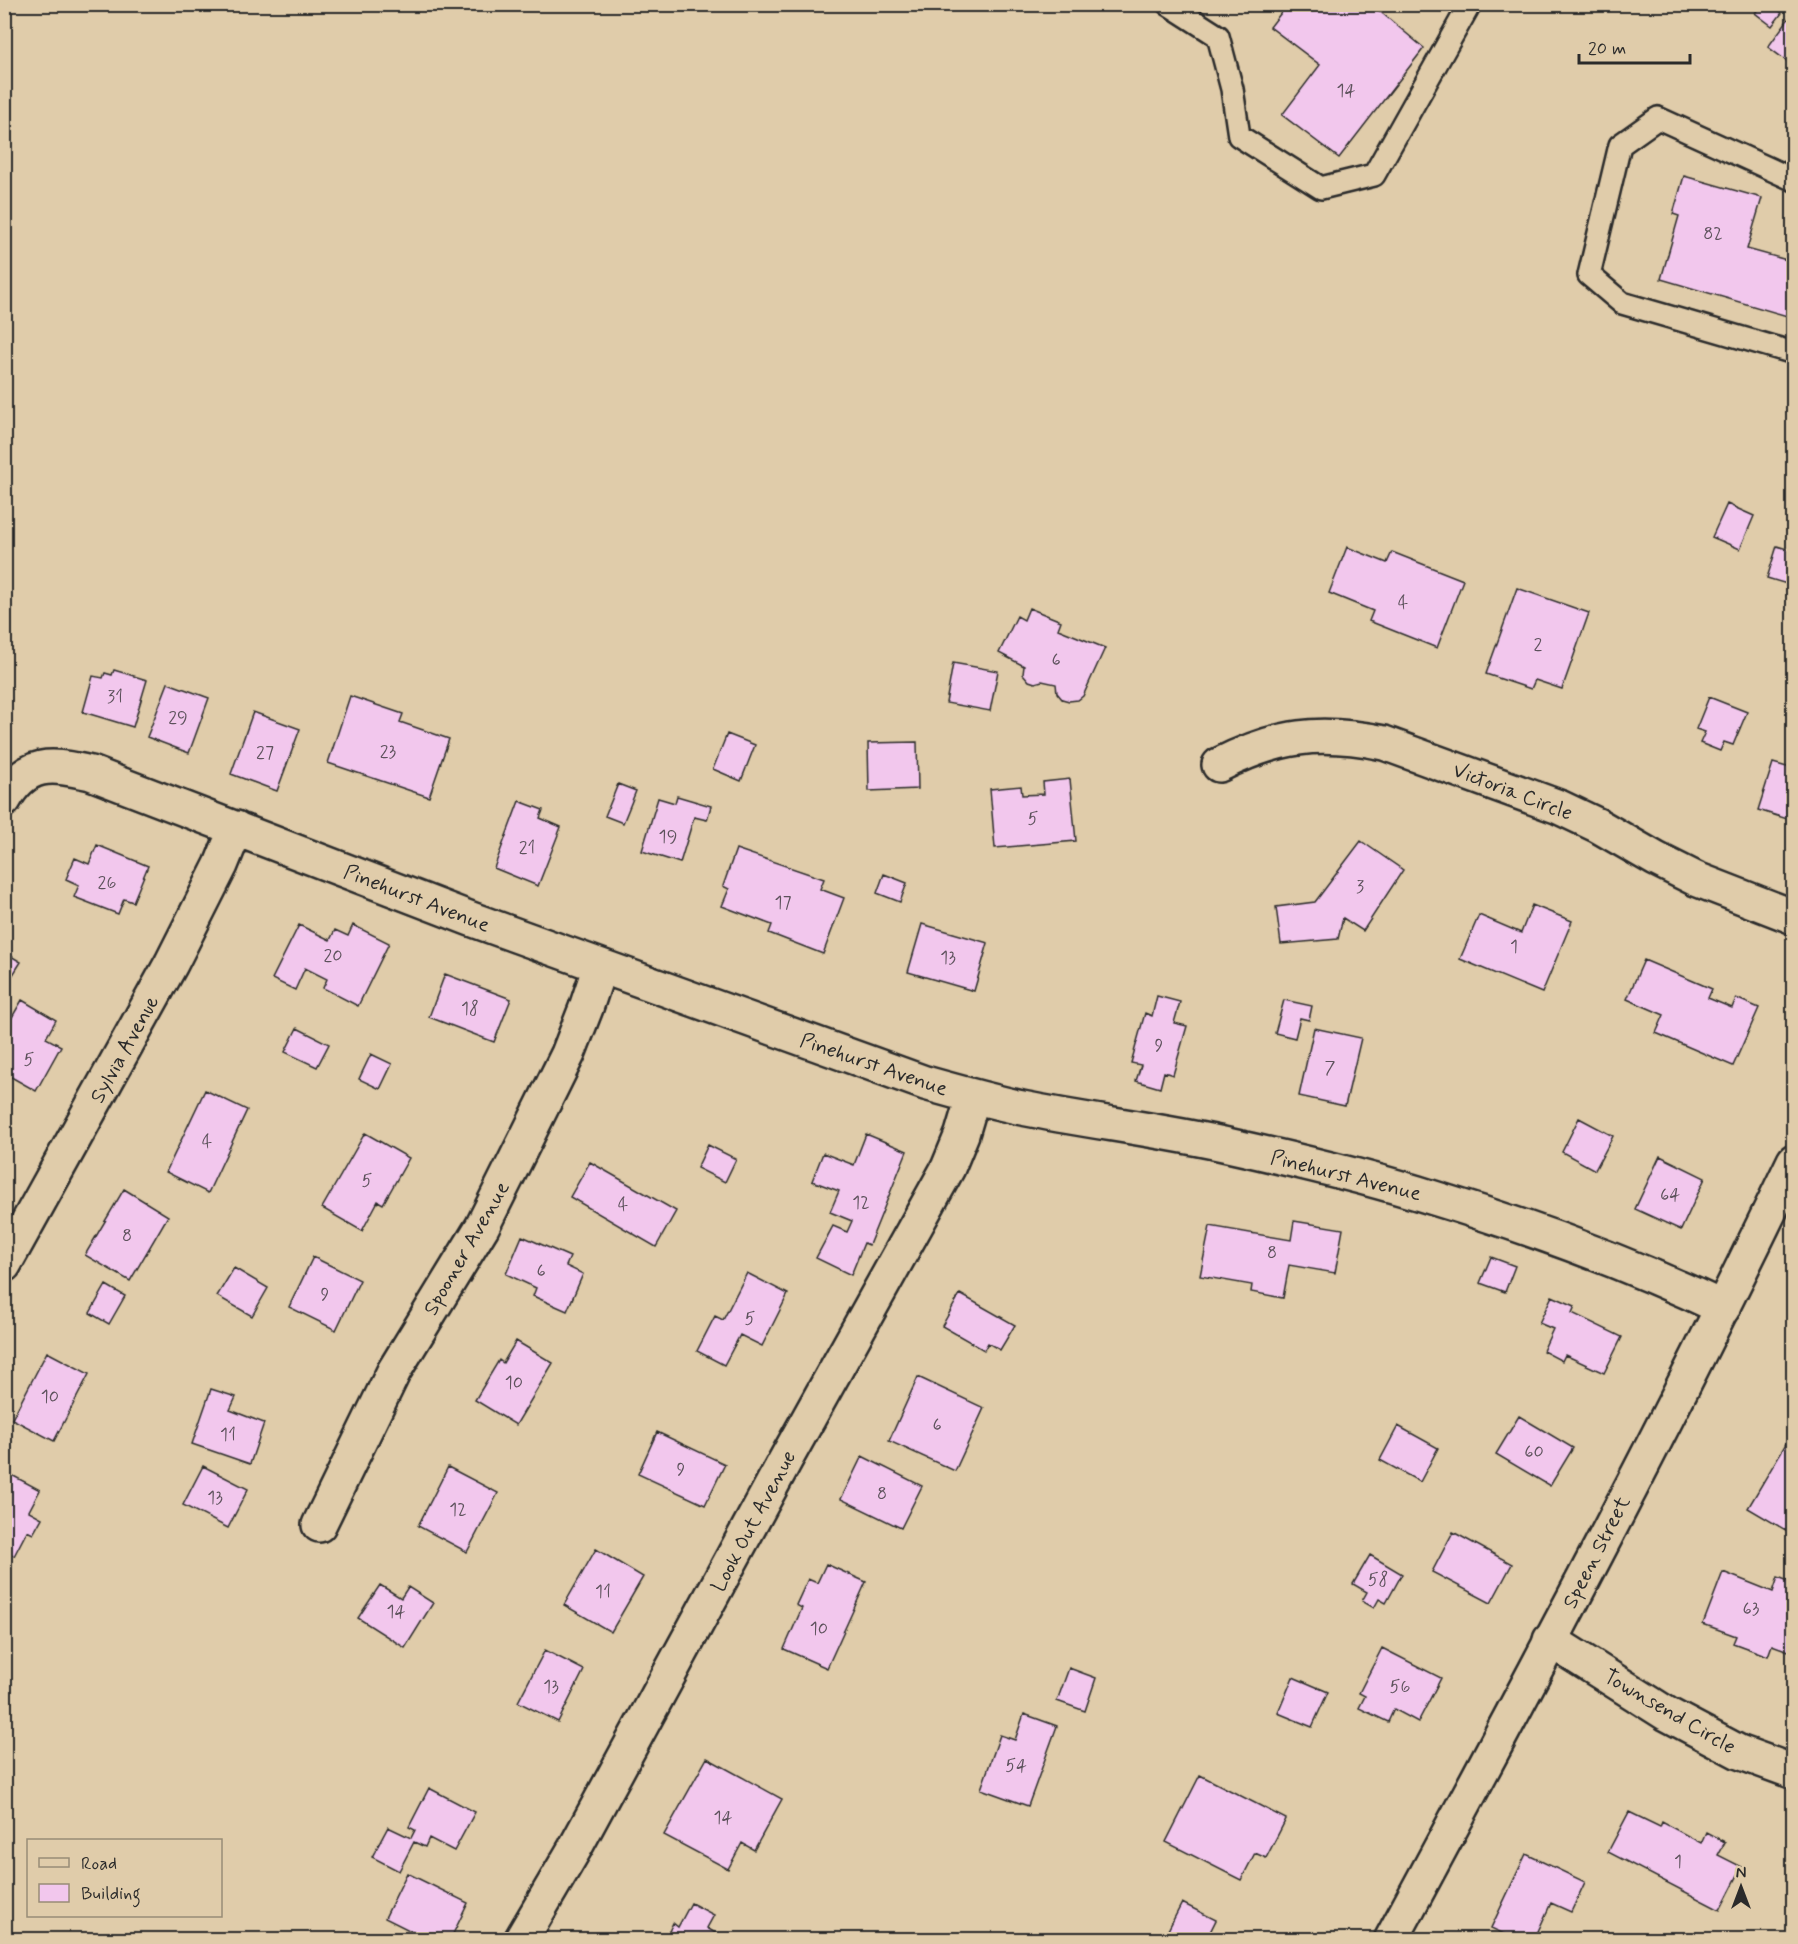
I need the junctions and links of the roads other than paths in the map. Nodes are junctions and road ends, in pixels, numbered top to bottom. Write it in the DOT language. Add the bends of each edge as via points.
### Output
graph roads {
  1 [pos="1168,4"];
  2 [pos="1470,4"];
  3 [pos="1794,180"];
  4 [pos="1794,353"];
  5 [pos="1219,765"];
  6 [pos="4,800"];
  7 [pos="236,828"];
  8 [pos="1794,917"];
  9 [pos="600,966"];
  10 [pos="973,1097"];
  11 [pos="1794,1161"];
  12 [pos="4,1265"];
  13 [pos="1723,1308"];
  14 [pos="319,1525"];
  15 [pos="1550,1640"];
  16 [pos="1794,1772"];
  17 [pos="520,1940"];
  18 [pos="1391,1940"];
  1 -- 2 [label="lane" via="1218,36 1239,136 1321,188 1374,174"];
  3 -- 4 [label="lane" via="1658,118 1620,145 1589,275 1622,303"];
  5 -- 8 [label="street, Victoria Circle" via="1269,743 1296,737 1326,735 1384,743 1559,807 1696,879"];
  6 -- 7 [label="street, Pinehurst Avenue" via="25,774 41,766 62,766 91,773"];
  7 -- 9 [label="street, Pinehurst Avenue"];
  7 -- 12 [label="street, Sylvia Avenue" via="171,964"];
  9 -- 10 [label="street, Pinehurst Avenue"];
  9 -- 14 [label="street, Spooner Avenue" via="568,1054 482,1227 394,1371"];
  10 -- 13 [label="street, Pinehurst Avenue" via="1230,1145 1361,1177 1498,1218 1659,1278"];
  10 -- 17 [label="street, Look Out Avenue" via="948,1168 575,1848"];
  11 -- 13 [label="street, Speen Street"];
  13 -- 15 [label="street, Speen Street"];
  15 -- 16 [label="street, Townsend Circle" via="1666,1714 1739,1752"];
  15 -- 18 [label="street, Speen Street"];
}
